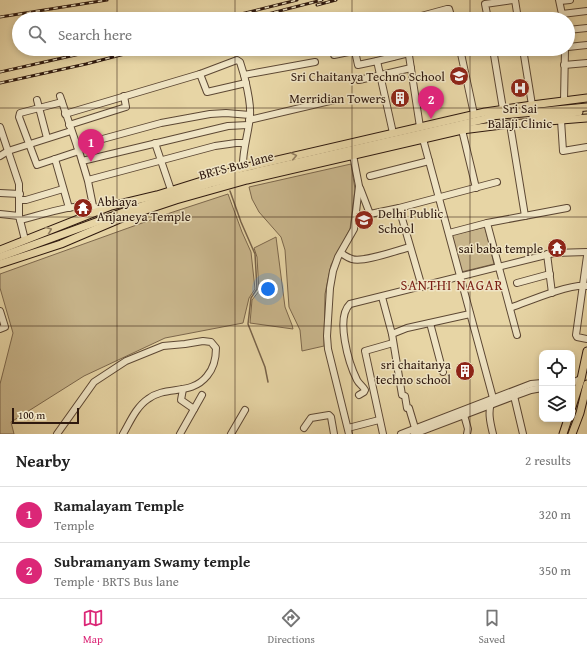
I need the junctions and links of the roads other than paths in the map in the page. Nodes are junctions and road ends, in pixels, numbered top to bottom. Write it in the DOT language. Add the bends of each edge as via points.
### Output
graph roads {
  1 [pos="514,0"];
  2 [pos="570,0"];
  3 [pos="560,1"];
  4 [pos="587,11"];
  5 [pos="436,12"];
  6 [pos="450,12"];
  7 [pos="487,12"];
  8 [pos="517,12"];
  9 [pos="562,12"];
  10 [pos="575,14"];
  11 [pos="587,28"];
  12 [pos="575,29"];
  13 [pos="587,45"];
  14 [pos="575,46"];
  15 [pos="356,56"];
  16 [pos="409,56"];
  17 [pos="462,56"];
  18 [pos="494,56"];
  19 [pos="524,56"];
  20 [pos="565,56"];
  21 [pos="393,57"];
  22 [pos="377,61"];
  23 [pos="315,62"];
  24 [pos="587,63"];
  25 [pos="564,65"];
  26 [pos="411,68"];
  27 [pos="200,74"];
  28 [pos="244,75"];
  29 [pos="380,75"];
  30 [pos="360,80"];
  31 [pos="246,84"];
  32 [pos="124,96"];
  33 [pos="587,98"];
  34 [pos="37,100"];
  35 [pos="334,100"];
  36 [pos="564,101"];
  37 [pos="532,104"];
  38 [pos="587,107"];
  39 [pos="39,108"];
  40 [pos="587,112"];
  41 [pos="65,114"];
  42 [pos="474,114"];
  43 [pos="505,116"];
  44 [pos="587,118"];
  45 [pos="249,120"];
  46 [pos="561,120"];
  47 [pos="420,127"];
  48 [pos="70,128"];
  49 [pos="0,129"];
  50 [pos="462,130"];
  51 [pos="393,133"];
  52 [pos="47,138"];
  53 [pos="423,139"];
  54 [pos="155,143"];
  55 [pos="245,143"];
  56 [pos="29,145"];
  57 [pos="587,147"];
  58 [pos="78,148"];
  59 [pos="8,151"];
  60 [pos="353,155"];
  61 [pos="0,156"];
  62 [pos="55,158"];
  63 [pos="161,160"];
  64 [pos="82,161"];
  65 [pos="429,161"];
  66 [pos="243,168"];
  67 [pos="370,176"];
  68 [pos="88,180"];
  69 [pos="497,182"];
  70 [pos="359,186"];
  71 [pos="476,188"];
  72 [pos="63,189"];
  73 [pos="0,190"];
  74 [pos="171,190"];
  75 [pos="0,193"];
  76 [pos="20,198"];
  77 [pos="439,198"];
  78 [pos="69,208"];
  79 [pos="96,208"];
  80 [pos="400,208"];
  81 [pos="567,208"];
  82 [pos="0,214"];
  83 [pos="525,216"];
  84 [pos="20,220"];
  85 [pos="103,222"];
  86 [pos="487,223"];
  87 [pos="448,233"];
  88 [pos="25,240"];
  89 [pos="410,247"];
  90 [pos="0,250"];
  91 [pos="587,252"];
  92 [pos="341,253"];
  93 [pos="547,254"];
  94 [pos="587,256"];
  95 [pos="0,257"];
  96 [pos="0,264"];
  97 [pos="499,266"];
  98 [pos="550,274"];
  99 [pos="461,276"];
  100 [pos="517,283"];
  101 [pos="584,285"];
  102 [pos="422,287"];
  103 [pos="552,293"];
  104 [pos="382,297"];
  105 [pos="510,308"];
  106 [pos="0,311"];
  107 [pos="470,314"];
  108 [pos="430,323"];
  109 [pos="0,329"];
  110 [pos="392,334"];
  111 [pos="517,335"];
  112 [pos="587,339"];
  113 [pos="393,343"];
  114 [pos="587,351"];
  115 [pos="443,372"];
  116 [pos="581,379"];
  117 [pos="575,382"];
  118 [pos="539,383"];
  119 [pos="587,384"];
  120 [pos="183,389"];
  121 [pos="539,389"];
  122 [pos="202,395"];
  123 [pos="359,395"];
  124 [pos="514,396"];
  125 [pos="575,397"];
  126 [pos="493,398"];
  127 [pos="490,406"];
  128 [pos="194,409"];
  129 [pos="245,410"];
  130 [pos="464,415"];
  131 [pos="379,420"];
  132 [pos="567,422"];
  133 [pos="304,428"];
  134 [pos="348,431"];
  135 [pos="415,431"];
  136 [pos="57,434"];
  137 [pos="123,434"];
  138 [pos="180,434"];
  139 [pos="231,434"];
  140 [pos="334,434"];
  141 [pos="383,434"];
  142 [pos="401,434"];
  143 [pos="467,434"];
  144 [pos="493,434"];
  145 [pos="523,434"];
  146 [pos="563,434"];
  147 [pos="572,434"];
  1 -- 7 [label="street" via="485,4"];
  1 -- 8 [label="street"];
  2 -- 3 [label="street"];
  3 -- 9 [label="street"];
  4 -- 10 [label="street"];
  5 -- 6 [label="street" via="447,9"];
  11 -- 12 [label="street"];
  13 -- 14 [label="street"];
  15 -- 22 [label="street" via="358,65"];
  16 -- 26 [label="street"];
  17 -- 42 [label="street"];
  18 -- 43 [label="street"];
  19 -- 37 [label="street"];
  20 -- 25 [label="street"];
  21 -- 22 [label="street"];
  22 -- 29 [label="street"];
  23 -- 28 [label="street"];
  24 -- 25 [label="street"];
  25 -- 36 [label="street"];
  26 -- 29 [label="street"];
  26 -- 47 [label="street"];
  27 -- 28 [label="street" via="237,60"];
  27 -- 31 [label="street" via="206,92"];
  27 -- 32 [label="street"];
  28 -- 31 [label="street"];
  29 -- 30 [label="street"];
  29 -- 51 [label="street"];
  31 -- 45 [label="street"];
  32 -- 41 [label="street"];
  32 -- 48 [label="street" via="126,107"];
  33 -- 36 [label="main road"];
  34 -- 39 [label="street"];
  35 -- 45 [label="street"];
  36 -- 37 [label="main road"];
  37 -- 43 [label="main road"];
  38 -- 43 [label="main road"];
  39 -- 41 [label="street" via="61,99"];
  39 -- 52 [label="street"];
  39 -- 56 [label="street" via="19,114"];
  40 -- 43 [label="main road"];
  41 -- 48 [label="street"];
  42 -- 43 [label="main road"];
  42 -- 47 [label="main road"];
  43 -- 46 [label="main road"];
  43 -- 50 [label="main road"];
  43 -- 83 [label="street"];
  43 -- 85 [label="main road, BRTS Bus lane" via="446,127 243,175 188,191"];
  44 -- 46 [label="main road"];
  45 -- 54 [label="street"];
  45 -- 55 [label="street"];
  45 -- 58 [label="street" via="226,113 210,114 161,123"];
  46 -- 57 [label="street" via="563,150"];
  47 -- 51 [label="main road"];
  48 -- 52 [label="street"];
  48 -- 58 [label="street"];
  49 -- 59 [label="street"];
  50 -- 53 [label="main road"];
  50 -- 71 [label="street"];
  66 -- 51 [label="main road, one-way"];
  52 -- 56 [label="street"];
  53 -- 60 [label="main road"];
  53 -- 65 [label="street"];
  54 -- 63 [label="street"];
  54 -- 64 [label="street"];
  55 -- 63 [label="street" via="215,146"];
  55 -- 66 [label="street"];
  56 -- 59 [label="street"];
  56 -- 62 [label="street" via="37,165"];
  58 -- 62 [label="street"];
  58 -- 64 [label="street"];
  59 -- 61 [label="street"];
  59 -- 76 [label="street" via="19,184"];
  60 -- 70 [label="street"];
  60 -- 85 [label="main road" via="248,180"];
  62 -- 72 [label="street"];
  63 -- 68 [label="street"];
  63 -- 74 [label="street"];
  64 -- 68 [label="street"];
  65 -- 67 [label="street"];
  65 -- 77 [label="street"];
  66 -- 74 [label="main road"];
  68 -- 79 [label="street"];
  69 -- 71 [label="street"];
  70 -- 80 [label="street" via="370,214"];
  70 -- 92 [label="street" via="354,229"];
  71 -- 77 [label="street"];
  72 -- 76 [label="street" via="26,200"];
  72 -- 78 [label="street"];
  73 -- 75 [label="street"];
  74 -- 79 [label="main road"];
  75 -- 76 [label="street"];
  76 -- 84 [label="street"];
  77 -- 80 [label="street"];
  77 -- 87 [label="street"];
  78 -- 79 [label="street" via="86,205"];
  78 -- 84 [label="street"];
  79 -- 85 [label="street"];
  88 -- 79 [label="main road, one-way"];
  80 -- 89 [label="street"];
  81 -- 83 [label="street"];
  82 -- 84 [label="street"];
  83 -- 86 [label="street"];
  84 -- 88 [label="street"];
  85 -- 95 [label="main road, BRTS Bus lane"];
  85 -- 96 [label="main road" via="61,244"];
  86 -- 87 [label="street"];
  86 -- 97 [label="street"];
  87 -- 99 [label="street"];
  88 -- 90 [label="main road"];
  89 -- 92 [label="street" via="352,260"];
  89 -- 102 [label="street"];
  91 -- 93 [label="street"];
  92 -- 134 [label="street" via="333,271 327,336"];
  93 -- 97 [label="street"];
  93 -- 98 [label="street"];
  94 -- 101 [label="street"];
  97 -- 99 [label="street"];
  97 -- 105 [label="street"];
  98 -- 100 [label="street"];
  98 -- 103 [label="street"];
  99 -- 102 [label="street"];
  99 -- 107 [label="street"];
  101 -- 103 [label="street"];
  101 -- 112 [label="street" via="576,335"];
  102 -- 104 [label="street"];
  103 -- 105 [label="street"];
  104 -- 110 [label="street"];
  104 -- 123 [label="street" via="352,304 346,310 344,338 358,383 365,390"];
  105 -- 111 [label="street"];
  106 -- 109 [label="street" via="5,327"];
  107 -- 108 [label="street"];
  107 -- 126 [label="street"];
  108 -- 110 [label="street"];
  108 -- 115 [label="street"];
  110 -- 113 [label="street"];
  113 -- 131 [label="street" via="365,351"];
  113 -- 135 [label="street" via="402,395 405,396"];
  114 -- 116 [label="main road"];
  116 -- 117 [label="street"];
  116 -- 125 [label="main road"];
  118 -- 126 [label="street"];
  119 -- 147 [label="main road"];
  120 -- 128 [label="street" via="181,400"];
  120 -- 136 [label="street" via="202,383 211,372 216,355 216,348 211,342 163,346 126,361 94,382"];
  120 -- 137 [label="street" via="159,392 147,399 137,410"];
  121 -- 124 [label="street"];
  122 -- 128 [label="street"];
  124 -- 127 [label="street"];
  124 -- 145 [label="street"];
  126 -- 127 [label="street"];
  126 -- 135 [label="street"];
  127 -- 130 [label="street"];
  127 -- 144 [label="street"];
  128 -- 138 [label="street"];
  129 -- 139 [label="street"];
  130 -- 135 [label="street"];
  130 -- 143 [label="street"];
  131 -- 134 [label="street"];
  131 -- 141 [label="street"];
  132 -- 146 [label="main road"];
  133 -- 140 [label="street" via="311,418 329,415"];
  135 -- 142 [label="street"];
}
